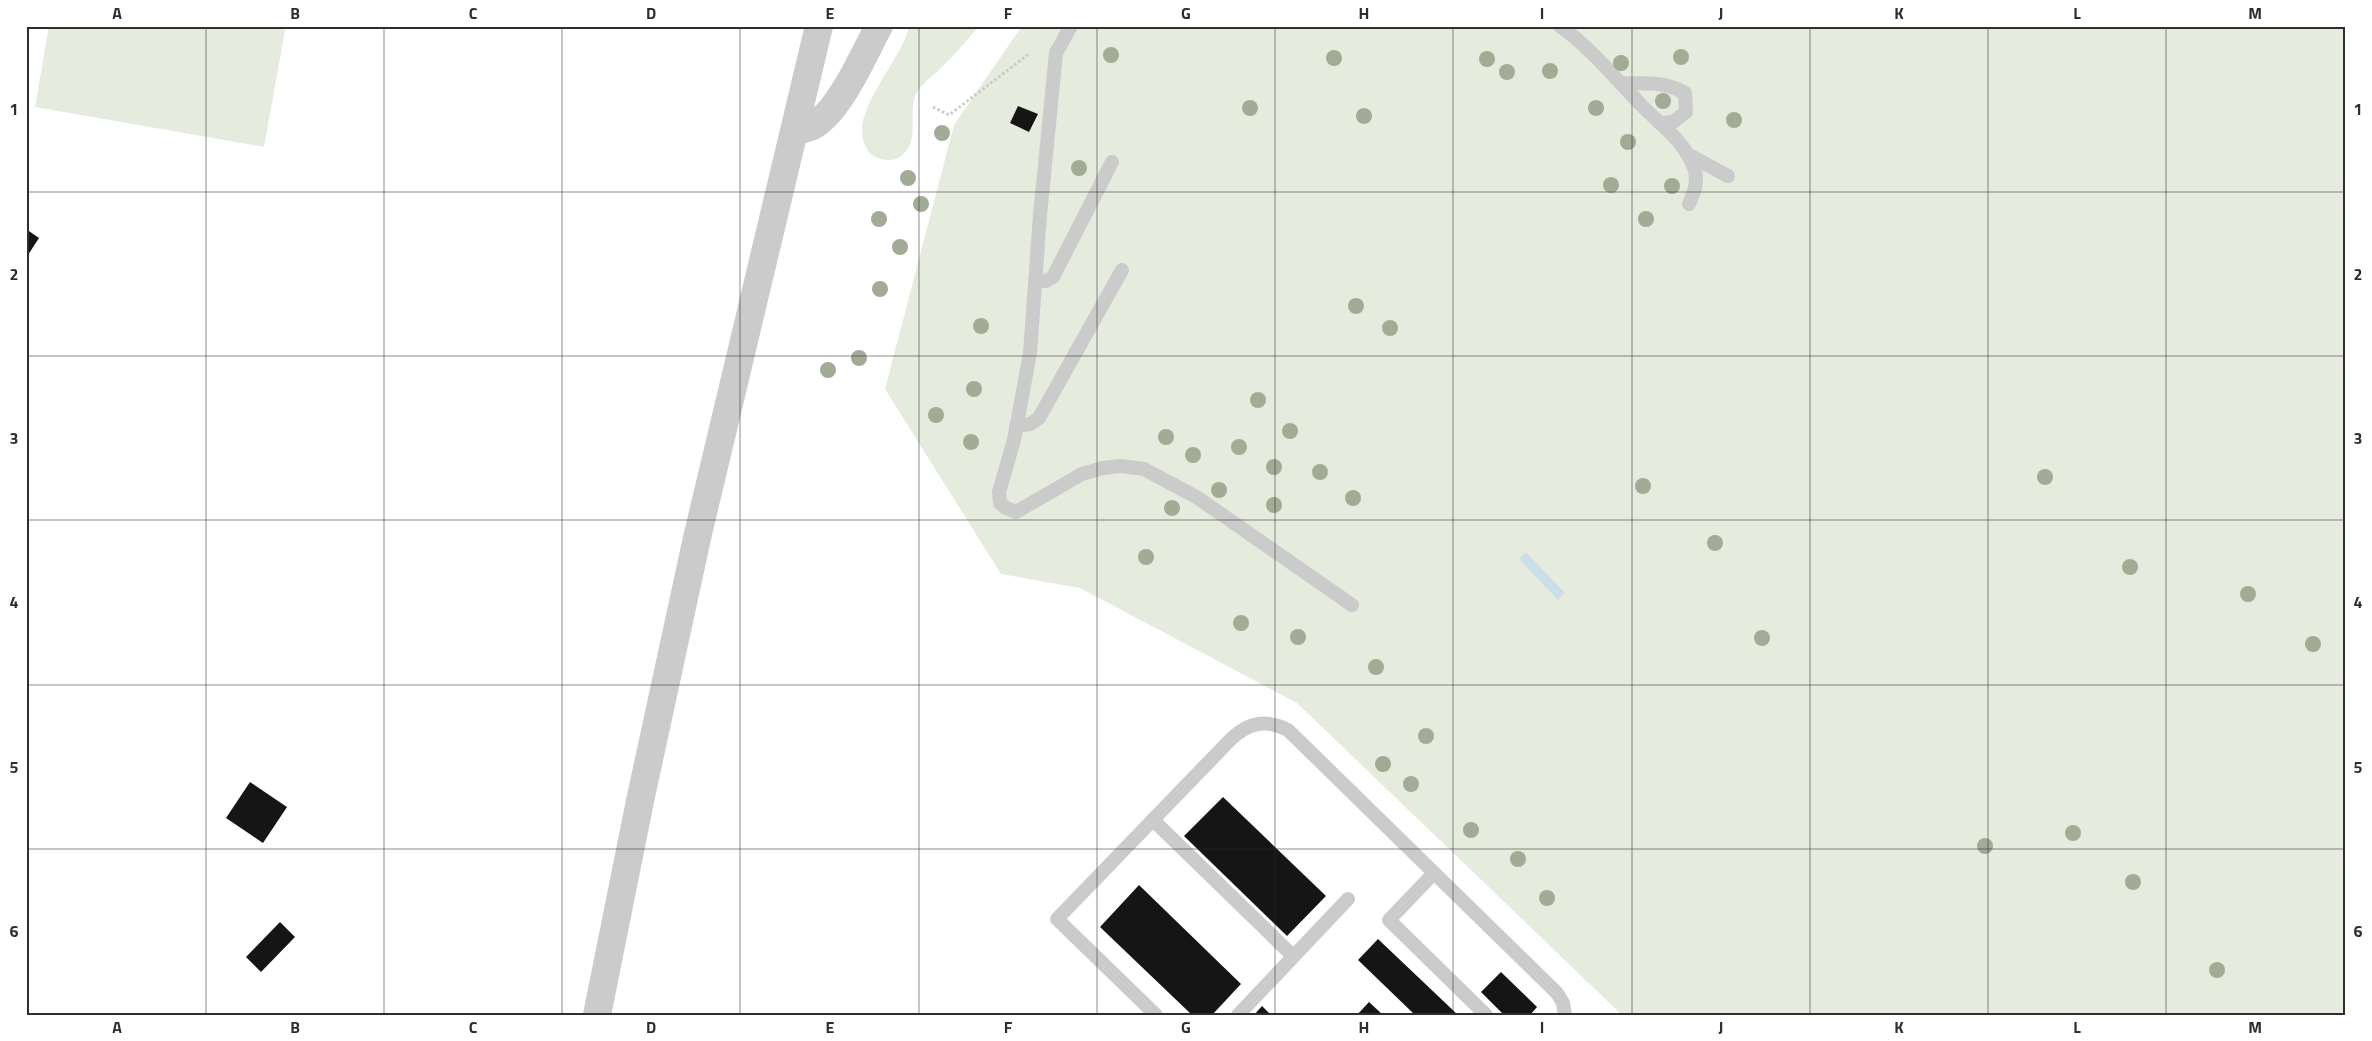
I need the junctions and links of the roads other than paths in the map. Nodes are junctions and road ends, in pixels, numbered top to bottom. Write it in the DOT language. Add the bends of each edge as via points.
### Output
graph roads {
  1 [pos="820,26"];
  2 [pos="879,26"];
  3 [pos="1071,26"];
  4 [pos="1560,26"];
  5 [pos="1620,83"];
  6 [pos="1660,123"];
  7 [pos="795,132"];
  8 [pos="1687,154"];
  9 [pos="1112,162"];
  10 [pos="1728,176"];
  11 [pos="1688,204"];
  12 [pos="1122,270"];
  13 [pos="1036,281"];
  14 [pos="1016,426"];
  15 [pos="1352,605"];
  16 [pos="1153,820"];
  17 [pos="1434,873"];
  18 [pos="1348,899"];
  19 [pos="1293,956"];
  20 [pos="597,1015"];
  21 [pos="1156,1015"];
  22 [pos="1238,1015"];
  23 [pos="1486,1015"];
  24 [pos="1565,1015"];
  1 -- 7 [label="street"];
  2 -- 7 [label="street" via="849,83 831,109 816,124"];
  3 -- 13 [label="lane" via="1056,53"];
  4 -- 5 [label="lane" via="1604,63"];
  5 -- 6 [label="lane"];
  5 -- 6 [label="lane" via="1665,84 1685,93 1686,112 1672,122"];
  6 -- 8 [label="lane"];
  7 -- 20 [label="street" via="697,538"];
  8 -- 10 [label="lane"];
  8 -- 11 [label="lane" via="1696,186"];
  9 -- 13 [label="lane" via="1053,276 1046,281"];
  12 -- 14 [label="lane" via="1040,418 1030,424"];
  13 -- 14 [label="lane" via="1030,353"];
  14 -- 15 [label="lane" via="999,492 1000,502 1006,508 1016,512 1082,474 1121,466 1144,468 1198,498"];
  16 -- 17 [label="lane" via="1240,731 1261,722 1277,724 1288,730"];
  16 -- 19 [label="lane"];
  16 -- 21 [label="lane" via="1057,919"];
  17 -- 23 [label="lane" via="1389,920"];
  17 -- 24 [label="lane" via="1557,993 1564,1003"];
  18 -- 19 [label="lane"];
  19 -- 22 [label="lane"];
}
